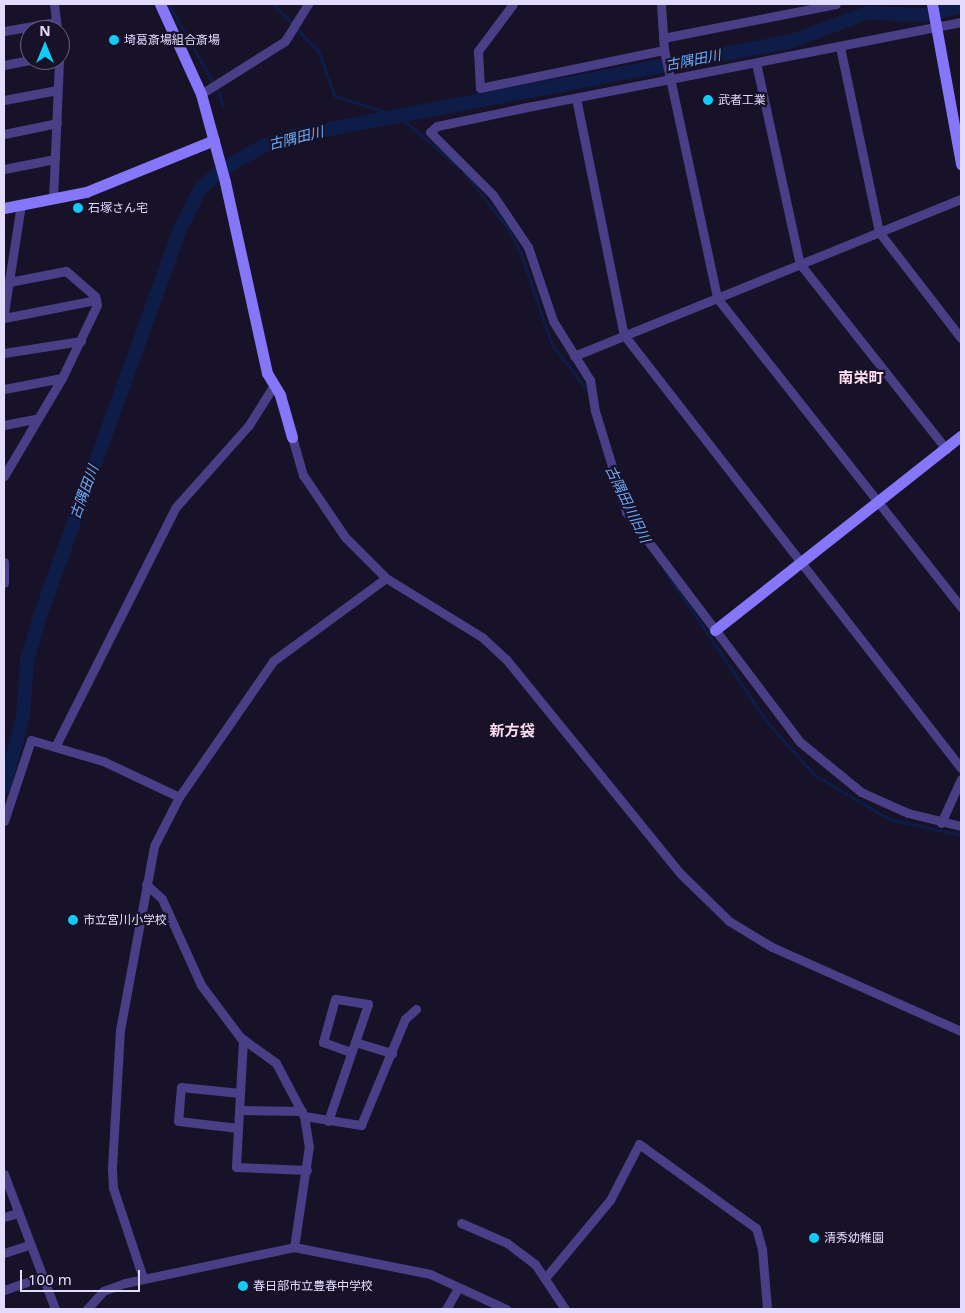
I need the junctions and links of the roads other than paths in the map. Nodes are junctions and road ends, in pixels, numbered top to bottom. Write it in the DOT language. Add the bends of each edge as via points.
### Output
graph roads {
  1 [pos="54,4"];
  2 [pos="160,4"];
  3 [pos="308,4"];
  4 [pos="513,4"];
  5 [pos="661,4"];
  6 [pos="836,4"];
  7 [pos="932,4"];
  8 [pos="792,8"];
  9 [pos="56,20"];
  10 [pos="961,22"];
  11 [pos="936,24"];
  12 [pos="20,29"];
  13 [pos="4,31"];
  14 [pos="663,38"];
  15 [pos="840,46"];
  16 [pos="664,50"];
  17 [pos="20,62"];
  18 [pos="756,63"];
  19 [pos="4,65"];
  20 [pos="58,70"];
  21 [pos="670,76"];
  22 [pos="57,90"];
  23 [pos="201,94"];
  24 [pos="576,98"];
  25 [pos="4,100"];
  26 [pos="57,123"];
  27 [pos="4,134"];
  28 [pos="214,140"];
  29 [pos="55,159"];
  30 [pos="961,164"];
  31 [pos="4,169"];
  32 [pos="53,199"];
  33 [pos="961,199"];
  34 [pos="21,205"];
  35 [pos="4,208"];
  36 [pos="879,232"];
  37 [pos="15,245"];
  38 [pos="4,248"];
  39 [pos="800,264"];
  40 [pos="6,282"];
  41 [pos="717,298"];
  42 [pos="96,300"];
  43 [pos="4,313"];
  44 [pos="4,318"];
  45 [pos="624,335"];
  46 [pos="961,338"];
  47 [pos="80,341"];
  48 [pos="4,354"];
  49 [pos="574,356"];
  50 [pos="62,378"];
  51 [pos="274,385"];
  52 [pos="4,389"];
  53 [pos="36,419"];
  54 [pos="4,425"];
  55 [pos="961,436"];
  56 [pos="292,437"];
  57 [pos="946,449"];
  58 [pos="4,476"];
  59 [pos="880,501"];
  60 [pos="803,561"];
  61 [pos="4,562"];
  62 [pos="386,578"];
  63 [pos="4,583"];
  64 [pos="961,607"];
  65 [pos="715,630"];
  66 [pos="55,747"];
  67 [pos="961,768"];
  68 [pos="961,779"];
  69 [pos="180,797"];
  70 [pos="4,820"];
  71 [pos="941,823"];
  72 [pos="961,826"];
  73 [pos="146,884"];
  74 [pos="416,1009"];
  75 [pos="961,1031"];
  76 [pos="243,1040"];
  77 [pos="355,1042"];
  78 [pos="352,1052"];
  79 [pos="392,1053"];
  80 [pos="240,1093"];
  81 [pos="239,1110"];
  82 [pos="303,1113"];
  83 [pos="328,1121"];
  84 [pos="238,1128"];
  85 [pos="307,1170"];
  86 [pos="4,1178"];
  87 [pos="18,1213"];
  88 [pos="4,1217"];
  89 [pos="461,1223"];
  90 [pos="28,1245"];
  91 [pos="294,1247"];
  92 [pos="4,1253"];
  93 [pos="42,1277"];
  94 [pos="546,1277"];
  95 [pos="142,1278"];
  96 [pos="458,1288"];
  97 [pos="4,1290"];
  98 [pos="54,1309"];
  99 [pos="87,1309"];
  100 [pos="446,1309"];
  101 [pos="506,1309"];
  102 [pos="565,1309"];
  103 [pos="767,1309"];
  1 -- 9 [label="street"];
  2 -- 23 [label="street"];
  3 -- 23 [label="street" via="285,41"];
  4 -- 16 [label="street" via="478,51 480,88"];
  5 -- 14 [label="street"];
  6 -- 8 [label="street"];
  7 -- 11 [label="street"];
  8 -- 14 [label="street"];
  10 -- 11 [label="street"];
  11 -- 15 [label="street"];
  11 -- 30 [label="street"];
  12 -- 13 [label="street"];
  14 -- 16 [label="street"];
  15 -- 18 [label="street"];
  15 -- 36 [label="street"];
  16 -- 21 [label="street"];
  17 -- 19 [label="street"];
  18 -- 21 [label="street"];
  18 -- 39 [label="street"];
  20 -- 22 [label="street"];
  21 -- 24 [label="street"];
  21 -- 41 [label="street"];
  22 -- 25 [label="street"];
  22 -- 26 [label="street"];
  23 -- 28 [label="street"];
  24 -- 45 [label="street"];
  24 -- 49 [label="street" via="437,126 430,132 469,167 506,211 528,247 553,321"];
  26 -- 27 [label="street"];
  26 -- 29 [label="street"];
  28 -- 32 [label="street" via="86,192"];
  28 -- 51 [label="street" via="267,373"];
  29 -- 31 [label="street"];
  29 -- 32 [label="street"];
  32 -- 34 [label="street"];
  33 -- 36 [label="street"];
  34 -- 35 [label="street"];
  34 -- 37 [label="street"];
  36 -- 39 [label="street"];
  36 -- 46 [label="street"];
  37 -- 38 [label="street"];
  37 -- 40 [label="street"];
  39 -- 41 [label="street"];
  39 -- 57 [label="street"];
  40 -- 42 [label="street" via="66,271"];
  40 -- 43 [label="street"];
  41 -- 45 [label="street"];
  41 -- 59 [label="street"];
  42 -- 44 [label="street"];
  42 -- 47 [label="street"];
  45 -- 49 [label="street"];
  45 -- 60 [label="street"];
  47 -- 48 [label="street"];
  47 -- 50 [label="street"];
  49 -- 65 [label="street" via="590,380 598,420 626,512"];
  50 -- 52 [label="street"];
  50 -- 53 [label="street"];
  51 -- 56 [label="street"];
  51 -- 66 [label="street" via="249,425 175,508"];
  53 -- 54 [label="street"];
  53 -- 58 [label="street"];
  55 -- 57 [label="street"];
  56 -- 62 [label="street" via="313,494 345,537"];
  57 -- 59 [label="street"];
  59 -- 60 [label="street"];
  59 -- 64 [label="street"];
  60 -- 65 [label="street"];
  60 -- 67 [label="street"];
  61 -- 63 [label="street"];
  62 -- 69 [label="street" via="273,661"];
  62 -- 75 [label="street" via="482,637 506,659 681,874 729,921 772,948"];
  65 -- 71 [label="street" via="819,762 873,798"];
  66 -- 69 [label="street" via="149,779"];
  66 -- 70 [label="street" via="30,740"];
  68 -- 71 [label="street"];
  69 -- 73 [label="street" via="162,826"];
  71 -- 72 [label="street"];
  73 -- 76 [label="street" via="162,899 201,985"];
  73 -- 95 [label="street" via="138,953 120,1030 112,1168 113,1188"];
  74 -- 79 [label="street" via="405,1019"];
  76 -- 80 [label="street"];
  76 -- 82 [label="street" via="276,1063"];
  77 -- 78 [label="street"];
  77 -- 78 [label="street" via="368,1004 335,999 323,1042"];
  77 -- 79 [label="street"];
  78 -- 83 [label="street"];
  79 -- 83 [label="street" via="361,1125"];
  80 -- 81 [label="street"];
  80 -- 84 [label="street" via="181,1088 178,1121"];
  81 -- 82 [label="street"];
  81 -- 84 [label="street"];
  82 -- 83 [label="street"];
  82 -- 85 [label="street" via="310,1131"];
  84 -- 85 [label="street" via="236,1167"];
  85 -- 91 [label="street"];
  86 -- 87 [label="street"];
  87 -- 88 [label="street"];
  87 -- 90 [label="street"];
  89 -- 94 [label="street" via="508,1243"];
  90 -- 92 [label="street"];
  90 -- 93 [label="street"];
  91 -- 95 [label="street"];
  91 -- 96 [label="street" via="430,1274"];
  93 -- 97 [label="street"];
  93 -- 98 [label="street"];
  94 -- 102 [label="street"];
  94 -- 103 [label="street" via="610,1200 639,1144 756,1228 762,1249"];
  95 -- 99 [label="street" via="103,1291"];
  96 -- 100 [label="street"];
  96 -- 101 [label="street"];
}
